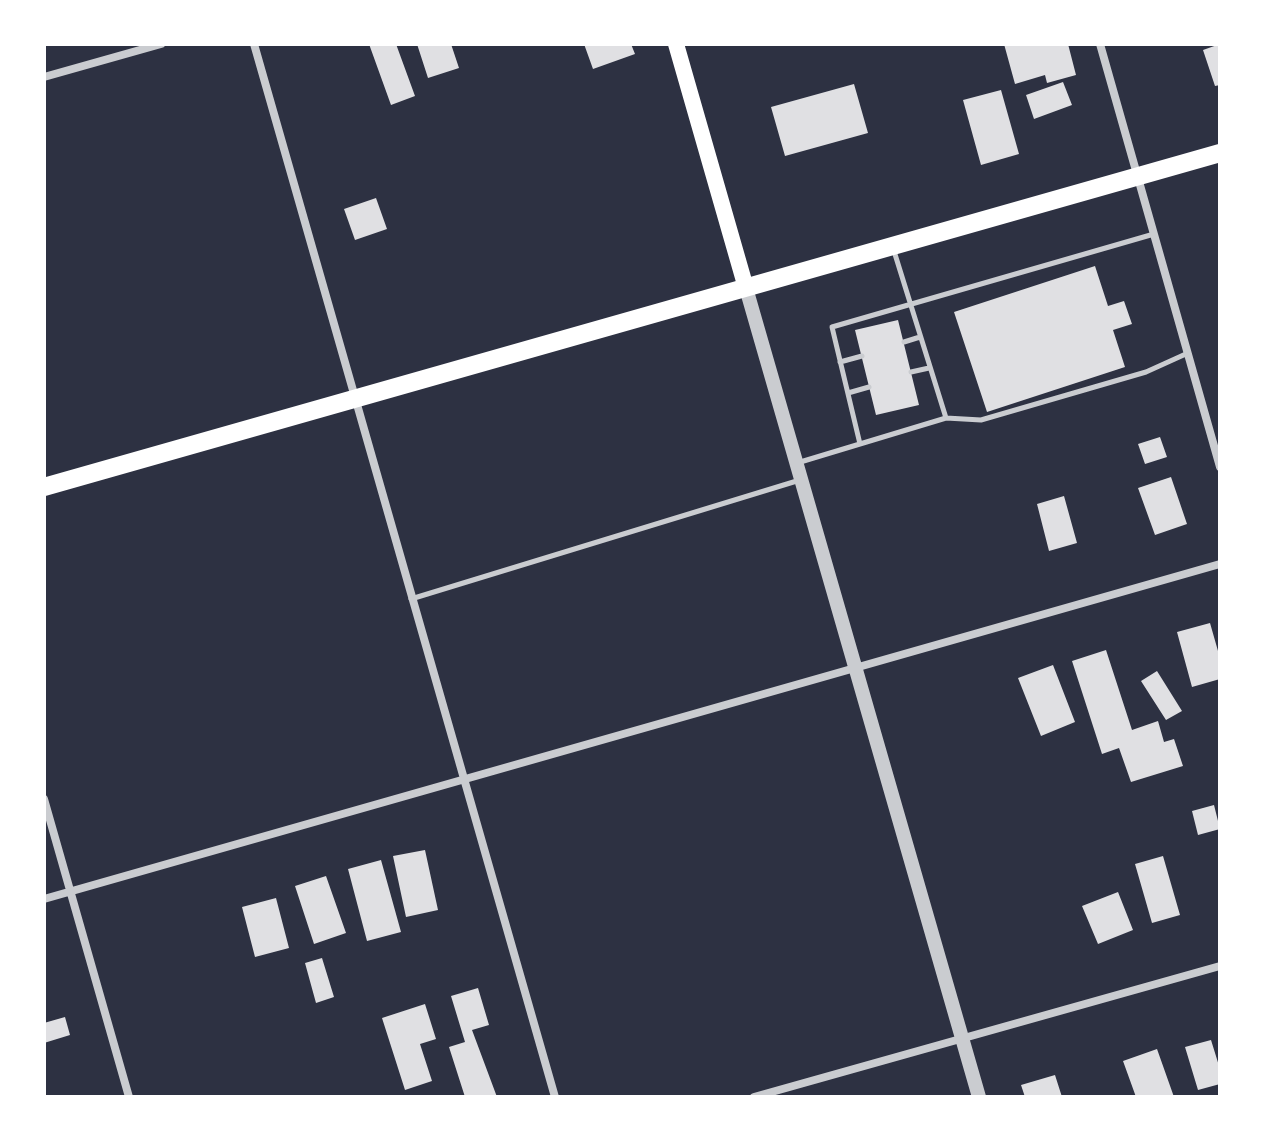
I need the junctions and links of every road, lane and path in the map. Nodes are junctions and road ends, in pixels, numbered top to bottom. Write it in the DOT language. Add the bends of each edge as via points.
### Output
graph roads {
  1 [pos="161,44"];
  2 [pos="254,44"];
  3 [pos="676,44"];
  4 [pos="1100,44"];
  5 [pos="44,77"];
  6 [pos="1220,153"];
  7 [pos="1137,177"];
  8 [pos="1154,234"];
  9 [pos="892,247"];
  10 [pos="746,288"];
  11 [pos="909,302"];
  12 [pos="920,337"];
  13 [pos="904,342"];
  14 [pos="1188,353"];
  15 [pos="862,356"];
  16 [pos="840,362"];
  17 [pos="930,368"];
  18 [pos="911,372"];
  19 [pos="869,387"];
  20 [pos="848,393"];
  21 [pos="354,399"];
  22 [pos="946,418"];
  23 [pos="860,444"];
  24 [pos="796,463"];
  25 [pos="1220,467"];
  26 [pos="801,480"];
  27 [pos="44,487"];
  28 [pos="1220,564"];
  29 [pos="411,599"];
  30 [pos="855,668"];
  31 [pos="462,780"];
  32 [pos="44,799"];
  33 [pos="70,892"];
  34 [pos="44,899"];
  35 [pos="1220,966"];
  36 [pos="963,1039"];
  37 [pos="129,1097"];
  38 [pos="555,1097"];
  39 [pos="754,1097"];
  40 [pos="979,1097"];
  1 -- 5 [label="street"];
  2 -- 21 [label="street"];
  3 -- 10 [label="main road"];
  4 -- 7 [label="street"];
  6 -- 7 [label="main road"];
  7 -- 8 [label="street"];
  7 -- 9 [label="main road"];
  8 -- 11 [label="lane"];
  8 -- 14 [label="street"];
  9 -- 10 [label="main road"];
  9 -- 11 [label="lane"];
  10 -- 21 [label="main road"];
  10 -- 24 [label="street"];
  11 -- 12 [label="lane"];
  11 -- 16 [label="lane" via="832,327"];
  12 -- 13 [label="lane"];
  12 -- 17 [label="lane"];
  14 -- 22 [label="lane" via="1146,372 981,420"];
  14 -- 25 [label="street"];
  15 -- 16 [label="lane"];
  16 -- 20 [label="lane"];
  17 -- 18 [label="lane"];
  17 -- 22 [label="lane"];
  19 -- 20 [label="lane"];
  20 -- 23 [label="lane"];
  21 -- 27 [label="main road"];
  21 -- 29 [label="street"];
  22 -- 23 [label="lane"];
  23 -- 24 [label="lane"];
  24 -- 26 [label="street"];
  26 -- 29 [label="lane"];
  26 -- 30 [label="street"];
  28 -- 30 [label="street"];
  29 -- 31 [label="street"];
  30 -- 31 [label="street"];
  30 -- 36 [label="street"];
  31 -- 33 [label="street"];
  31 -- 38 [label="street"];
  32 -- 33 [label="street"];
  33 -- 34 [label="street"];
  33 -- 37 [label="street"];
  35 -- 36 [label="street"];
  36 -- 39 [label="street"];
  36 -- 40 [label="street"];
}
